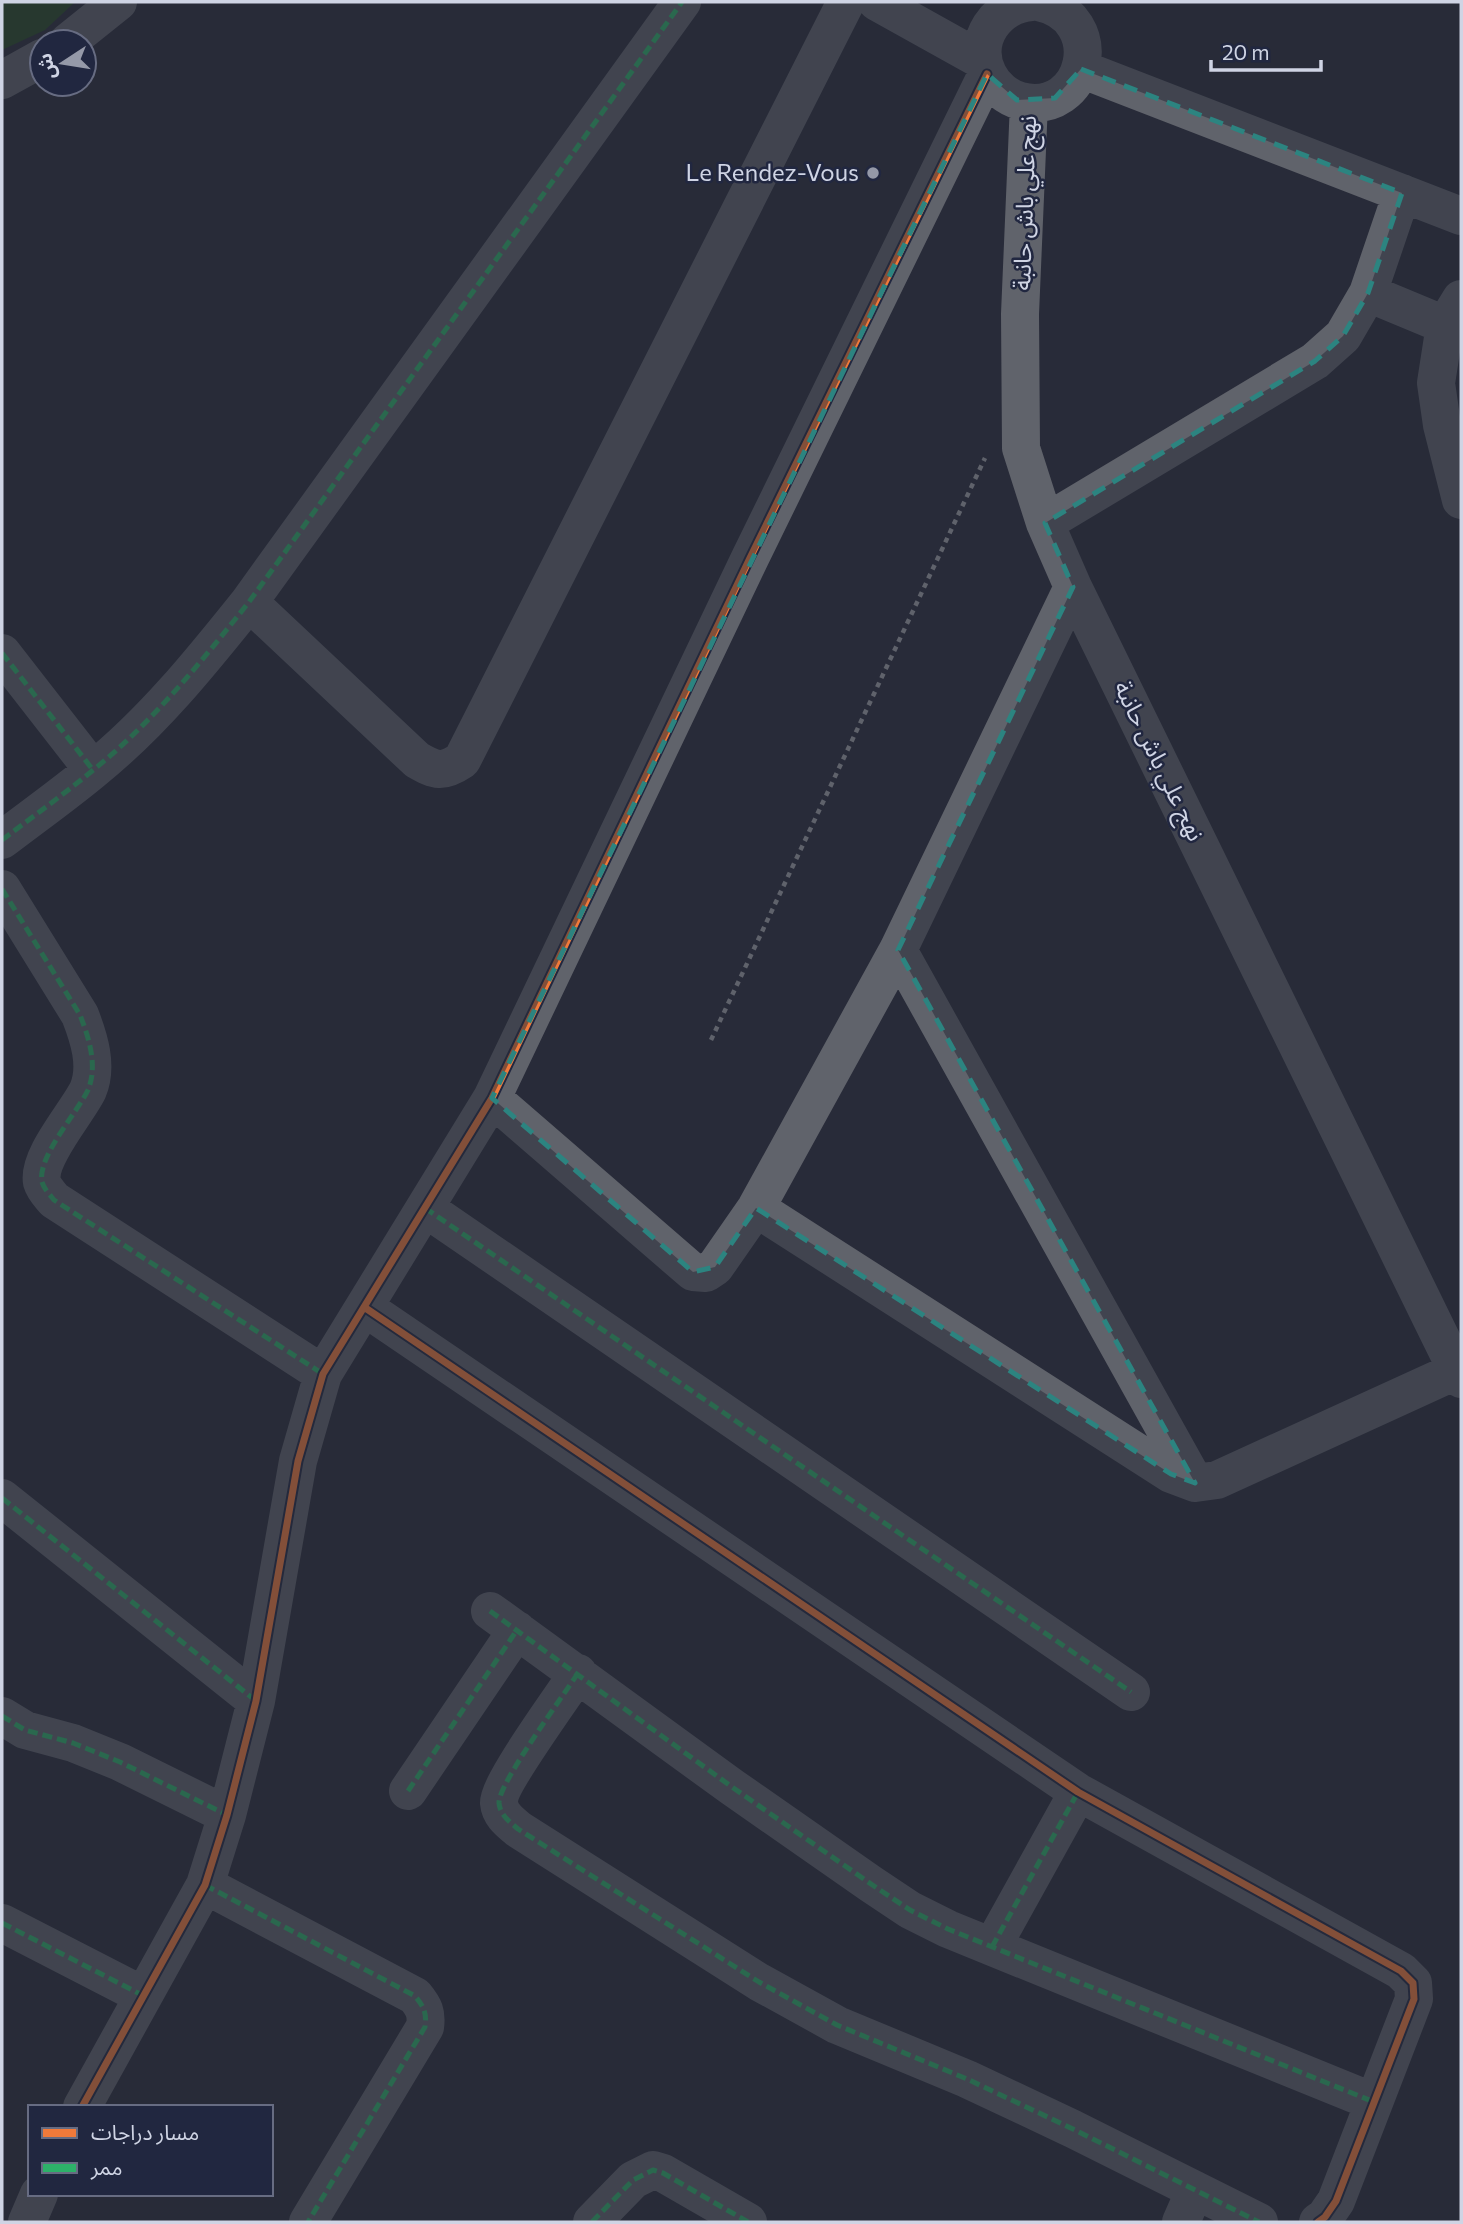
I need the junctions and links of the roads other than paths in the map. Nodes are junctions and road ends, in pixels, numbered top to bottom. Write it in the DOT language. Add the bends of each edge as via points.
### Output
graph roads {
  1 [pos="118,2"];
  2 [pos="682,2"];
  3 [pos="846,2"];
  4 [pos="877,2"];
  5 [pos="1023,2"];
  6 [pos="1050,4"];
  7 [pos="86,28"];
  8 [pos="28,66"];
  9 [pos="985,68"];
  10 [pos="1081,69"];
  11 [pos="2,80"];
  12 [pos="1029,103"];
  13 [pos="1402,193"];
  14 [pos="1461,216"];
  15 [pos="1368,293"];
  16 [pos="1453,312"];
  17 [pos="1461,500"];
  18 [pos="1045,523"];
  19 [pos="1073,587"];
  20 [pos="249,602"];
  21 [pos="2,653"];
  22 [pos="93,771"];
  23 [pos="2,839"];
  24 [pos="2,889"];
  25 [pos="898,950"];
  26 [pos="492,1098"];
  27 [pos="425,1208"];
  28 [pos="756,1208"];
  29 [pos="364,1307"];
  30 [pos="323,1374"];
  31 [pos="1460,1375"];
  32 [pos="1195,1483"];
  33 [pos="2,1498"];
  34 [pos="579,1673"];
  35 [pos="1131,1692"];
  36 [pos="256,1701"];
  37 [pos="2,1716"];
  38 [pos="408,1791"];
  39 [pos="1078,1792"];
  40 [pos="227,1815"];
  41 [pos="205,1885"];
  42 [pos="2,1923"];
  43 [pos="992,1947"];
  44 [pos="142,1995"];
  45 [pos="1374,2102"];
  46 [pos="83,2105"];
  47 [pos="38,2196"];
  48 [pos="1188,2206"];
  49 [pos="27,2222"];
  50 [pos="308,2222"];
  51 [pos="592,2222"];
  52 [pos="747,2222"];
  53 [pos="1259,2222"];
  54 [pos="1318,2222"];
  1 -- 7 [label="street"];
  2 -- 20 [label="street"];
  3 -- 20 [label="street" via="462,760 434,770 418,760"];
  4 -- 9 [label="street"];
  5 -- 6 [label="street"];
  5 -- 9 [label="street" via="991,23 982,48"];
  6 -- 10 [label="street" via="1079,30 1084,56"];
  8 -- 11 [label="street"];
  9 -- 12 [label="street" via="1005,94"];
  9 -- 26 [label="street"];
  10 -- 12 [label="street" via="1075,81 1055,98"];
  10 -- 13 [label="street"];
  12 -- 18 [label="street, نهج علي باش حانبة" via="1020,314 1021,448"];
  13 -- 14 [label="street"];
  13 -- 15 [label="street"];
  15 -- 16 [label="street"];
  15 -- 18 [label="street" via="1342,336 1315,361"];
  16 -- 17 [label="street" via="1436,383 1441,425"];
  18 -- 19 [label="street, نهج علي باش حانبة"];
  19 -- 25 [label="street"];
  19 -- 31 [label="street, نهج علي باش حانبة"];
  20 -- 22 [label="street" via="181,685"];
  21 -- 22 [label="street"];
  22 -- 23 [label="street"];
  24 -- 30 [label="street" via="89,1037 88,1088 44,1165 42,1181 47,1193"];
  25 -- 28 [label="street"];
  25 -- 32 [label="street"];
  26 -- 27 [label="street"];
  26 -- 28 [label="street" via="693,1272 706,1273 715,1267"];
  27 -- 29 [label="street"];
  27 -- 35 [label="street"];
  28 -- 32 [label="street" via="1171,1474"];
  29 -- 30 [label="street"];
  29 -- 39 [label="street"];
  30 -- 36 [label="street" via="298,1461"];
  31 -- 32 [label="street" via="1217,1480"];
  33 -- 36 [label="street"];
  34 -- 38 [label="street" via="503,1621"];
  34 -- 43 [label="street" via="732,1787 910,1910"];
  34 -- 48 [label="street" via="507,1780 499,1801 503,1815 518,1829 759,1982 837,2025 967,2079"];
  36 -- 40 [label="street"];
  37 -- 40 [label="street" via="25,1730 120,1762"];
  39 -- 43 [label="street"];
  39 -- 45 [label="street" via="1401,1971 1413,1983 1413,1999"];
  40 -- 41 [label="street"];
  41 -- 44 [label="street"];
  41 -- 50 [label="street" via="415,1996 423,2006 425,2027"];
  42 -- 44 [label="street"];
  43 -- 45 [label="street"];
  44 -- 46 [label="street"];
  45 -- 54 [label="street" via="1336,2201"];
  47 -- 49 [label="street"];
  48 -- 53 [label="street"];
  51 -- 52 [label="street" via="633,2180 653,2170"];
}
